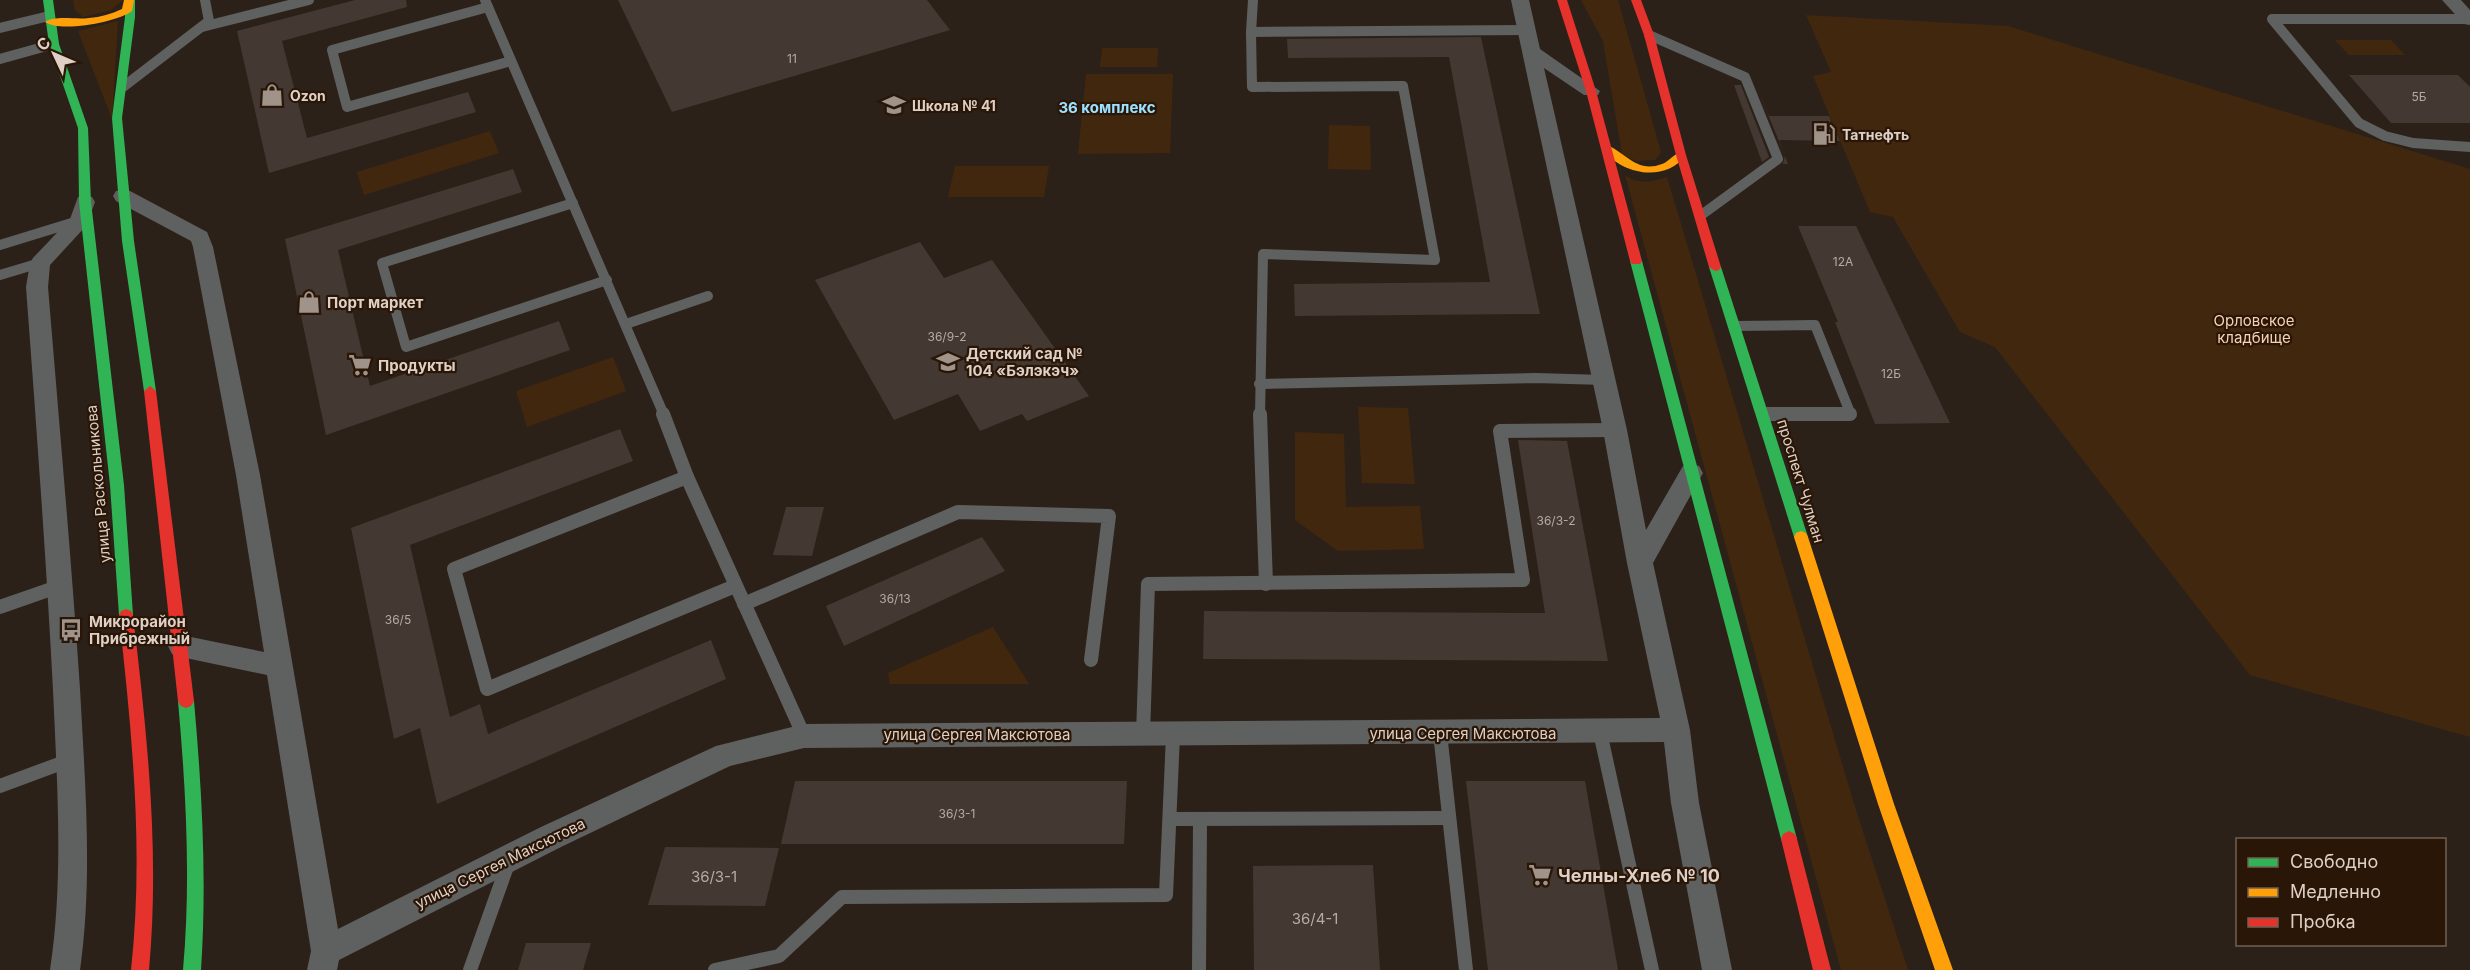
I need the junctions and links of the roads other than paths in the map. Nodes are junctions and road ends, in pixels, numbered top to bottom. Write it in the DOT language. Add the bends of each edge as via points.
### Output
graph roads {
  1 [pos="48,0"];
  2 [pos="129,0"];
  3 [pos="205,0"];
  4 [pos="309,0"];
  5 [pos="1252,0"];
  6 [pos="1520,0"];
  7 [pos="1562,0"];
  8 [pos="1636,0"];
  9 [pos="2451,0"];
  10 [pos="487,4"];
  11 [pos="49,19"];
  12 [pos="2470,19"];
  13 [pos="0,28"];
  14 [pos="201,28"];
  15 [pos="1527,30"];
  16 [pos="1251,32"];
  17 [pos="1649,35"];
  18 [pos="54,44"];
  19 [pos="1532,52"];
  20 [pos="0,59"];
  21 [pos="511,61"];
  22 [pos="120,89"];
  23 [pos="1591,91"];
  24 [pos="2470,147"];
  25 [pos="1606,148"];
  26 [pos="1681,155"];
  27 [pos="123,196"];
  28 [pos="573,202"];
  29 [pos="82,212"];
  30 [pos="1700,216"];
  31 [pos="0,245"];
  32 [pos="40,263"];
  33 [pos="0,275"];
  34 [pos="606,280"];
  35 [pos="708,296"];
  36 [pos="626,324"];
  37 [pos="1734,326"];
  38 [pos="1604,380"];
  39 [pos="1259,384"];
  40 [pos="1763,414"];
  41 [pos="1615,430"];
  42 [pos="1690,473"];
  43 [pos="687,477"];
  44 [pos="1640,563"];
  45 [pos="1266,584"];
  46 [pos="735,585"];
  47 [pos="60,586"];
  48 [pos="744,604"];
  49 [pos="0,607"];
  50 [pos="181,646"];
  51 [pos="1091,660"];
  52 [pos="278,666"];
  53 [pos="1676,730"];
  54 [pos="1600,732"];
  55 [pos="1440,733"];
  56 [pos="1143,735"];
  57 [pos="1173,735"];
  58 [pos="804,736"];
  59 [pos="70,760"];
  60 [pos="0,786"];
  61 [pos="1449,818"];
  62 [pos="1170,819"];
  63 [pos="1200,819"];
  64 [pos="510,857"];
  65 [pos="324,961"];
  66 [pos="65,970"];
  67 [pos="141,970"];
  68 [pos="192,970"];
  69 [pos="470,970"];
  70 [pos="715,970"];
  71 [pos="1199,970"];
  72 [pos="1466,970"];
  73 [pos="1652,970"];
  74 [pos="1717,970"];
  75 [pos="1822,970"];
  76 [pos="1944,970"];
  1 -- 11 [label="street, улица Раскольникова"];
  2 -- 11 [label="street" via="127,11 102,22 82,24"];
  2 -- 22 [label="street"];
  3 -- 14 [label="lane" via="209,21"];
  4 -- 14 [label="lane"];
  5 -- 16 [label="lane"];
  6 -- 15 [label="street"];
  7 -- 23 [label="street"];
  8 -- 17 [label="street, проспект Чулман"];
  9 -- 12 [label="street"];
  10 -- 21 [label="lane"];
  10 -- 21 [label="lane" via="332,50 347,107"];
  11 -- 13 [label="lane"];
  11 -- 18 [label="street, улица Раскольникова"];
  12 -- 24 [label="lane" via="2272,20 2359,123 2419,145"];
  14 -- 22 [label="lane"];
  15 -- 16 [label="lane"];
  15 -- 19 [label="street"];
  16 -- 39 [label="lane" via="1252,87 1403,86 1435,260 1263,254"];
  17 -- 26 [label="street, проспект Чулман"];
  17 -- 30 [label="lane" via="1745,77 1778,159"];
  18 -- 20 [label="lane"];
  18 -- 29 [label="street, улица Раскольникова" via="83,128"];
  19 -- 23 [label="street"];
  19 -- 38 [label="street"];
  21 -- 28 [label="lane"];
  22 -- 27 [label="street" via="117,118"];
  23 -- 25 [label="street"];
  25 -- 26 [label="street" via="1633,168 1667,167"];
  25 -- 42 [label="street"];
  26 -- 30 [label="street, проспект Чулман"];
  27 -- 50 [label="street"];
  27 -- 52 [label="street" via="200,237 204,247 248,475"];
  28 -- 34 [label="lane"];
  28 -- 34 [label="lane" via="382,263 406,347"];
  29 -- 31 [label="lane"];
  29 -- 32 [label="street"];
  29 -- 67 [label="street, улица Раскольникова" via="116,473 125,606 145,791 145,932"];
  30 -- 37 [label="street, проспект Чулман"];
  32 -- 33 [label="lane"];
  32 -- 47 [label="street" via="37,287"];
  34 -- 36 [label="lane"];
  35 -- 36 [label="lane"];
  36 -- 43 [label="lane"];
  37 -- 40 [label="street, проспект Чулман"];
  37 -- 40 [label="lane" via="1815,325 1851,415"];
  38 -- 39 [label="lane"];
  38 -- 41 [label="street"];
  39 -- 45 [label="lane"];
  40 -- 76 [label="street, проспект Чулман" via="1886,804"];
  41 -- 44 [label="street"];
  41 -- 45 [label="lane" via="1500,431 1523,580"];
  42 -- 44 [label="street"];
  42 -- 75 [label="street" via="1762,730"];
  43 -- 46 [label="lane"];
  43 -- 46 [label="lane" via="454,569 487,689"];
  44 -- 53 [label="street"];
  45 -- 56 [label="lane" via="1148,584"];
  46 -- 48 [label="lane"];
  47 -- 49 [label="lane"];
  47 -- 59 [label="street"];
  48 -- 51 [label="lane" via="958,512 1109,516"];
  48 -- 58 [label="lane"];
  50 -- 52 [label="street"];
  50 -- 68 [label="street" via="195,800"];
  52 -- 65 [label="street"];
  53 -- 54 [label="street, улица Сергея Максютова"];
  53 -- 74 [label="street" via="1685,804"];
  54 -- 55 [label="street, улица Сергея Максютова"];
  54 -- 73 [label="lane"];
  55 -- 57 [label="street, улица Сергея Максютова"];
  55 -- 61 [label="lane"];
  56 -- 57 [label="street, улица Сергея Максютова"];
  56 -- 58 [label="street, улица Сергея Максютова"];
  57 -- 62 [label="lane"];
  58 -- 64 [label="street, улица Сергея Максютова" via="726,754"];
  59 -- 60 [label="lane"];
  59 -- 66 [label="street" via="72,922"];
  61 -- 63 [label="lane"];
  61 -- 72 [label="lane"];
  62 -- 63 [label="lane"];
  62 -- 70 [label="lane" via="1166,895 842,897 779,956"];
  63 -- 71 [label="lane"];
  64 -- 65 [label="street, улица Сергея Максютова"];
  64 -- 69 [label="lane"];
}
